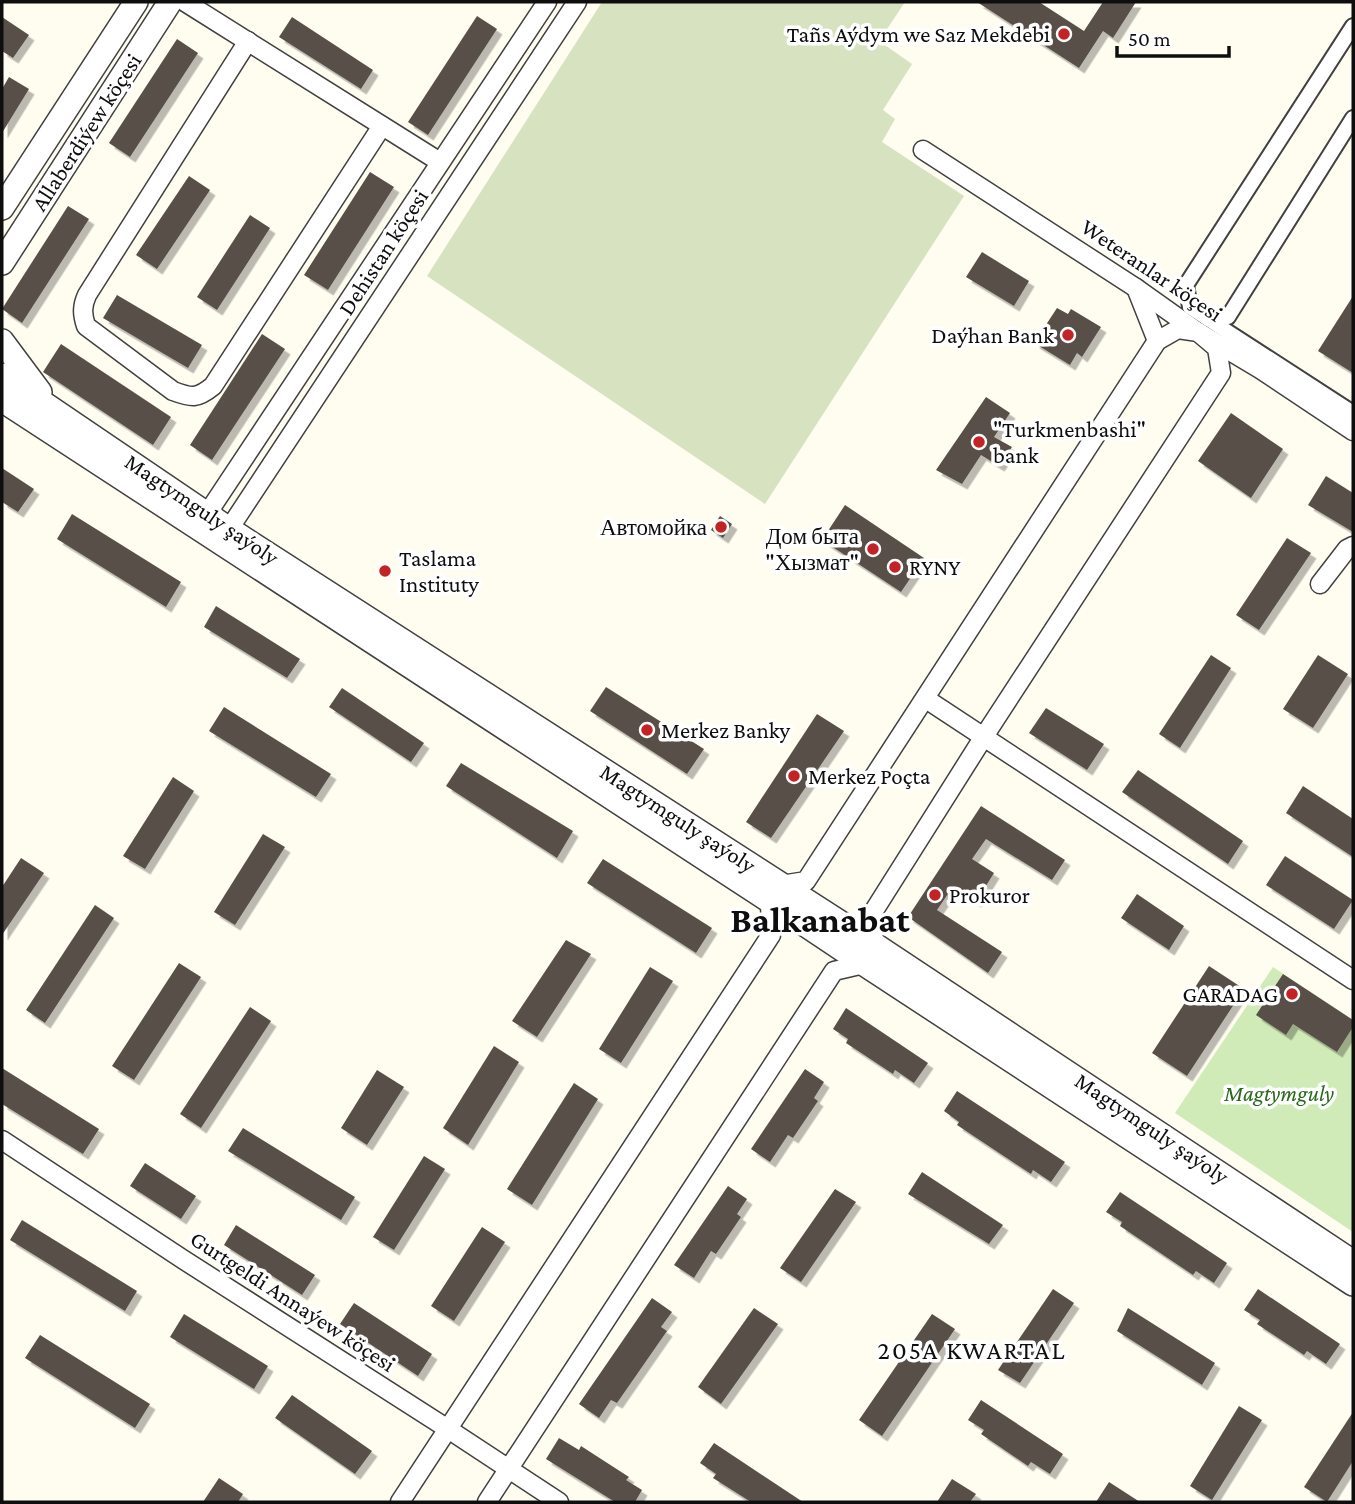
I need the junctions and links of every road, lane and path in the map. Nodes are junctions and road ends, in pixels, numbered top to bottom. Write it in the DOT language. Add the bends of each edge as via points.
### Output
graph roads {
  1 [pos="136,2"];
  2 [pos="170,2"];
  3 [pos="185,2"];
  4 [pos="547,2"];
  5 [pos="577,2"];
  6 [pos="1353,26"];
  7 [pos="248,41"];
  8 [pos="1353,118"];
  9 [pos="382,126"];
  10 [pos="923,150"];
  11 [pos="440,162"];
  12 [pos="19,180"];
  13 [pos="2,201"];
  14 [pos="2,208"];
  15 [pos="2,263"];
  16 [pos="1136,288"];
  17 [pos="1203,325"];
  18 [pos="2,341"];
  19 [pos="1157,341"];
  20 [pos="1259,369"];
  21 [pos="1221,373"];
  22 [pos="2,375"];
  23 [pos="2,400"];
  24 [pos="1353,413"];
  25 [pos="73,423"];
  26 [pos="1353,430"];
  27 [pos="207,514"];
  28 [pos="229,529"];
  29 [pos="1353,546"];
  30 [pos="1320,584"];
  31 [pos="926,699"];
  32 [pos="983,738"];
  33 [pos="776,893"];
  34 [pos="870,954"];
  35 [pos="1353,980"];
  36 [pos="2,1140"];
  37 [pos="1353,1262"];
  38 [pos="1353,1284"];
  39 [pos="449,1429"];
  40 [pos="509,1469"];
  41 [pos="400,1502"];
  42 [pos="487,1502"];
  43 [pos="559,1502"];
  1 -- 12 [label="street, Allaberdiýew köçesi"];
  2 -- 15 [label="street, Allaberdiýew köçesi"];
  3 -- 7 [label="street"];
  4 -- 11 [label="street, Dehistan köçesi"];
  5 -- 28 [label="street, Dehistan köçesi"];
  6 -- 17 [label="street" via="1186,285 1190,307"];
  7 -- 9 [label="street"];
  7 -- 9 [label="street" via="83,304 86,326 173,391 190,398 213,386"];
  8 -- 17 [label="street" via="1228,317"];
  9 -- 11 [label="street"];
  10 -- 16 [label="street, Weteranlar köçesi"];
  11 -- 27 [label="street, Dehistan köçesi"];
  12 -- 13 [label="street"];
  12 -- 14 [label="street, Allaberdiýew köçesi"];
  16 -- 17 [label="street, Weteranlar köçesi"];
  16 -- 19 [label="street"];
  17 -- 19 [label="street" via="1178,329"];
  17 -- 20 [label="street, Weteranlar köçesi"];
  17 -- 21 [label="street" via="1217,348"];
  17 -- 24 [label="street"];
  18 -- 25 [label="street" via="25,374"];
  19 -- 31 [label="street"];
  20 -- 21 [label="street" via="1233,366"];
  20 -- 26 [label="street, Weteranlar köçesi"];
  21 -- 32 [label="street"];
  22 -- 25 [label="street, Magtymguly şaýoly"];
  23 -- 33 [label="street, Magtymguly şaýoly"];
  25 -- 27 [label="street, Magtymguly şaýoly"];
  27 -- 28 [label="street, Magtymguly şaýoly"];
  28 -- 33 [label="street, Magtymguly şaýoly"];
  29 -- 30 [label="street"];
  31 -- 32 [label="street"];
  31 -- 33 [label="street" via="806,881"];
  32 -- 34 [label="street" via="870,917"];
  32 -- 35 [label="street"];
  33 -- 34 [label="street, Magtymguly şaýoly"];
  33 -- 39 [label="street" via="771,935"];
  34 -- 37 [label="street, Magtymguly şaýoly"];
  34 -- 38 [label="street, Magtymguly şaýoly"];
  34 -- 40 [label="street" via="834,971"];
  36 -- 39 [label="street, Gurtgeldi Annaýew köçesi"];
  39 -- 40 [label="street, Gurtgeldi Annaýew köçesi"];
  39 -- 41 [label="street"];
  40 -- 42 [label="street"];
  40 -- 43 [label="street, Gurtgeldi Annaýew köçesi"];
}
